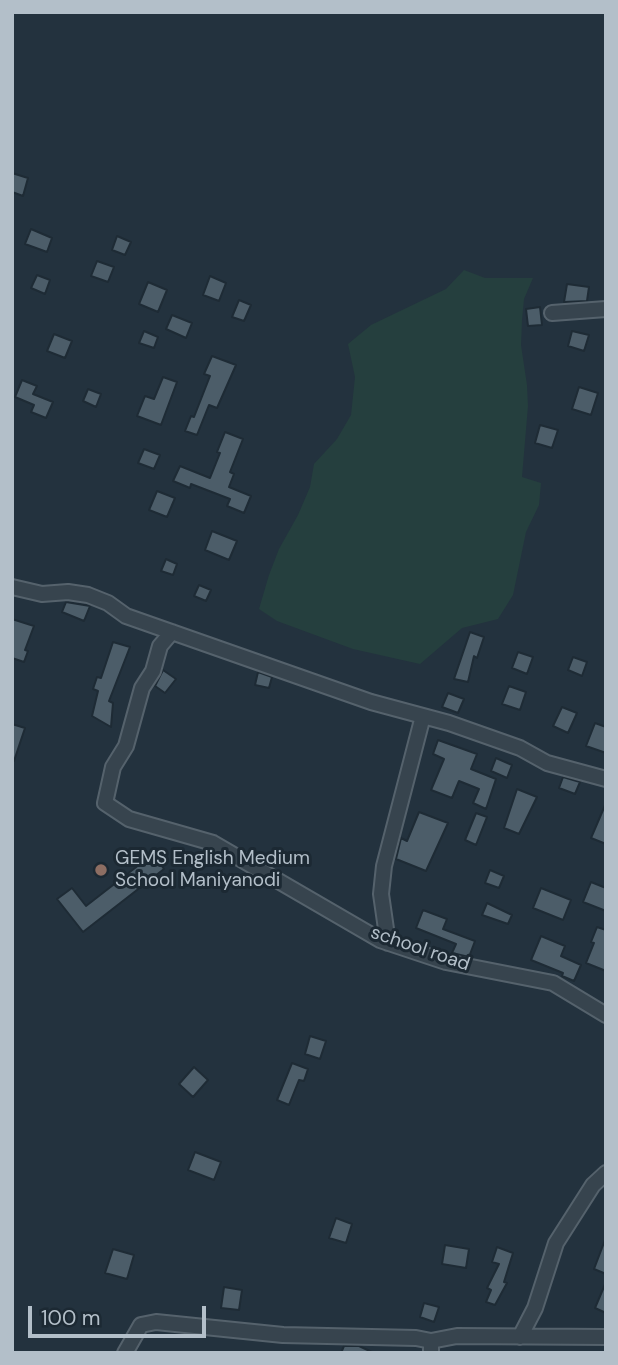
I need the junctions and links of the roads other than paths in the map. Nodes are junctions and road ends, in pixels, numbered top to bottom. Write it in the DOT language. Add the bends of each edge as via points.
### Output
graph roads {
  1 [pos="606,309"];
  2 [pos="552,313"];
  3 [pos="12,587"];
  4 [pos="172,632"];
  5 [pos="423,716"];
  6 [pos="606,779"];
  7 [pos="388,943"];
  8 [pos="606,1015"];
  9 [pos="606,1173"];
  10 [pos="520,1337"];
  11 [pos="606,1337"];
  12 [pos="431,1347"];
  13 [pos="125,1353"];
  1 -- 2 [label="street"];
  3 -- 4 [label="street" via="42,594 88,595 126,616"];
  4 -- 5 [label="street"];
  4 -- 7 [label="street, school road" via="160,646 142,688 105,803 129,819 213,843"];
  5 -- 6 [label="street"];
  5 -- 7 [label="street" via="384,866 381,894"];
  7 -- 8 [label="street, school road" via="446,961 553,983"];
  9 -- 10 [label="street" via="593,1185 556,1243 535,1308"];
  10 -- 11 [label="street"];
  10 -- 12 [label="street" via="457,1336"];
  12 -- 13 [label="street" via="404,1338 283,1335 156,1322 141,1325"];
}
